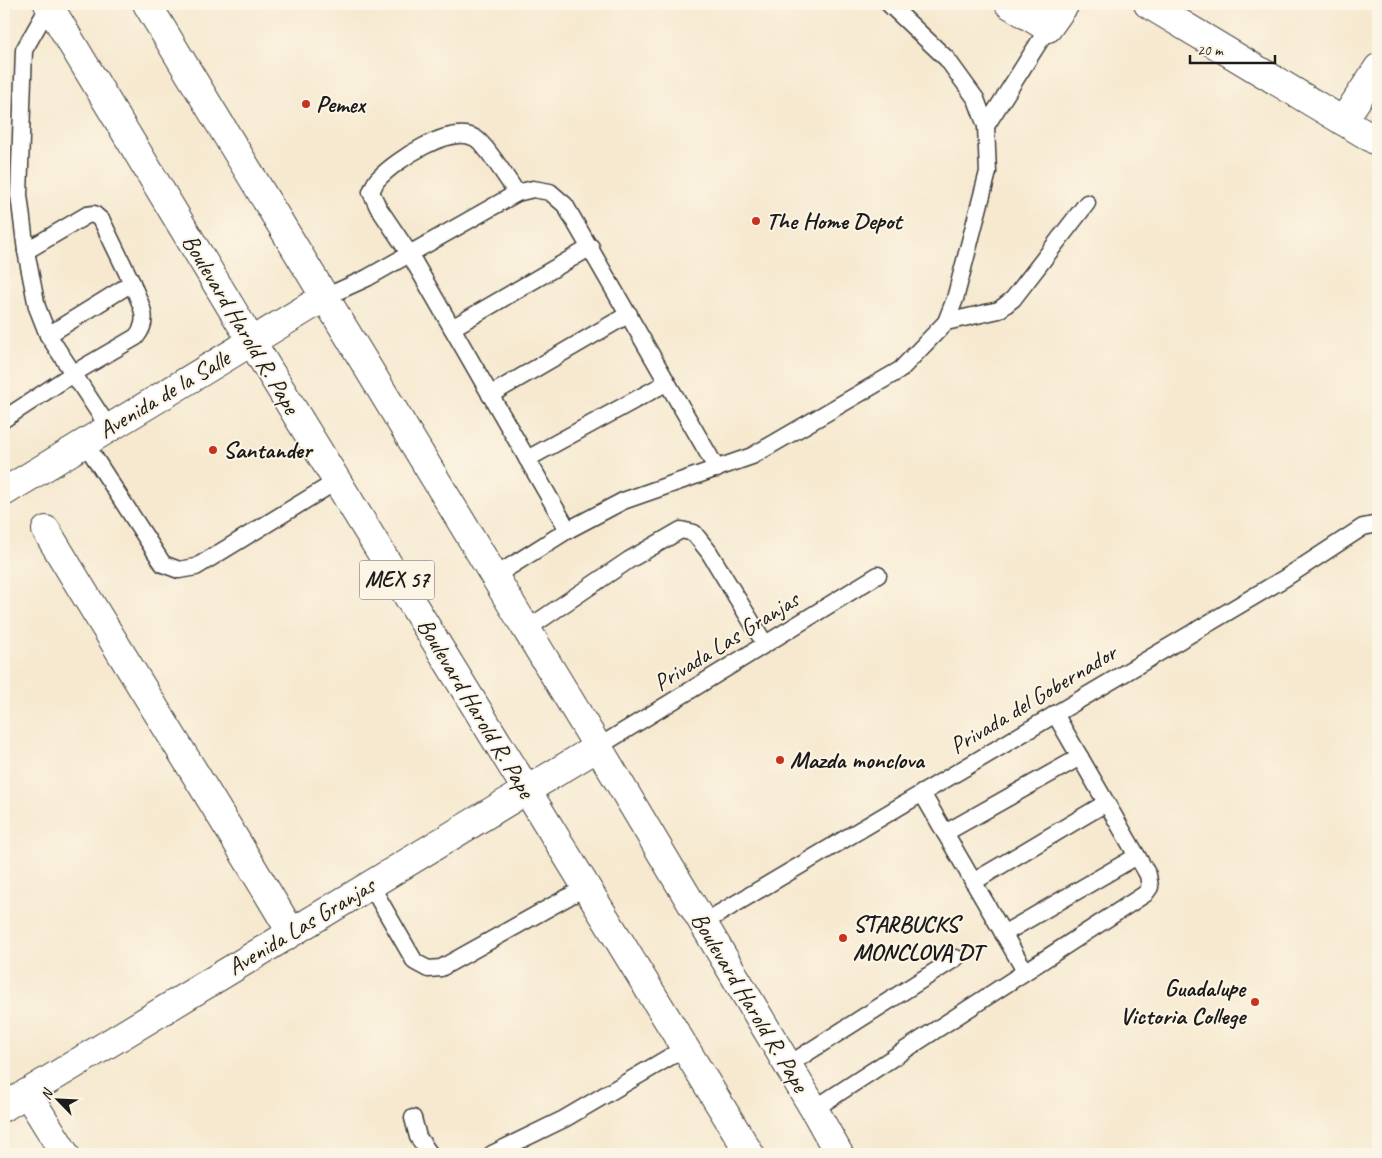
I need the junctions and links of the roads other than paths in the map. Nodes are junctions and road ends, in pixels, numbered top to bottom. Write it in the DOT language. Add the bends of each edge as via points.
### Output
graph roads {
  1 [pos="889,4"];
  2 [pos="1009,4"];
  3 [pos="1065,4"];
  4 [pos="1148,4"];
  5 [pos="49,5"];
  6 [pos="151,5"];
  7 [pos="1048,28"];
  8 [pos="1378,68"];
  9 [pos="1343,121"];
  10 [pos="986,126"];
  11 [pos="1378,142"];
  12 [pos="517,192"];
  13 [pos="1088,203"];
  14 [pos="591,247"];
  15 [pos="26,251"];
  16 [pos="409,253"];
  17 [pos="132,283"];
  18 [pos="325,297"];
  19 [pos="630,314"];
  20 [pos="946,322"];
  21 [pos="452,328"];
  22 [pos="48,335"];
  23 [pos="252,341"];
  24 [pos="74,373"];
  25 [pos="666,383"];
  26 [pos="490,395"];
  27 [pos="4,419"];
  28 [pos="110,428"];
  29 [pos="85,442"];
  30 [pos="528,459"];
  31 [pos="717,470"];
  32 [pos="337,481"];
  33 [pos="4,492"];
  34 [pos="1378,524"];
  35 [pos="46,530"];
  36 [pos="568,530"];
  37 [pos="878,575"];
  38 [pos="495,576"];
  39 [pos="526,629"];
  40 [pos="765,644"];
  41 [pos="1055,714"];
  42 [pos="598,747"];
  43 [pos="1080,757"];
  44 [pos="526,790"];
  45 [pos="922,793"];
  46 [pos="1106,802"];
  47 [pos="945,833"];
  48 [pos="1137,856"];
  49 [pos="973,882"];
  50 [pos="370,884"];
  51 [pos="586,887"];
  52 [pos="703,923"];
  53 [pos="291,932"];
  54 [pos="1003,934"];
  55 [pos="956,958"];
  56 [pos="1025,971"];
  57 [pos="685,1048"];
  58 [pos="788,1065"];
  59 [pos="26,1093"];
  60 [pos="4,1107"];
  61 [pos="814,1109"];
  62 [pos="413,1118"];
  63 [pos="64,1154"];
  64 [pos="430,1154"];
  65 [pos="492,1154"];
  66 [pos="750,1154"];
  67 [pos="839,1154"];
  1 -- 10 [label="lane" via="947,60 976,99"];
  2 -- 7 [label="main road"];
  3 -- 7 [label="main road"];
  4 -- 9 [label="main road"];
  5 -- 15 [label="lane" via="24,50 19,195"];
  5 -- 23 [label="main road, Boulevard Harold R. Pape / MEX 57"];
  6 -- 18 [label="main road, Boulevard Harold R. Pape"];
  7 -- 10 [label="lane"];
  8 -- 9 [label="main road"];
  9 -- 11 [label="main road"];
  10 -- 20 [label="lane" via="988,172"];
  12 -- 14 [label="lane" via="533,189 550,192 565,205"];
  12 -- 16 [label="lane"];
  12 -- 16 [label="lane" via="477,139 465,134 451,135 422,147 376,180 371,192 378,208"];
  13 -- 20 [label="lane" via="1013,299 999,310"];
  14 -- 19 [label="lane"];
  14 -- 21 [label="lane"];
  15 -- 17 [label="lane" via="94,214 102,221"];
  15 -- 22 [label="lane" via="36,307"];
  16 -- 18 [label="lane" via="367,278"];
  16 -- 21 [label="lane"];
  17 -- 22 [label="lane"];
  17 -- 24 [label="lane" via="142,310 144,328 136,337"];
  18 -- 23 [label="main road, Avenida de la Salle"];
  18 -- 38 [label="main road, Boulevard Harold R. Pape"];
  19 -- 25 [label="lane"];
  19 -- 26 [label="lane"];
  20 -- 31 [label="lane" via="900,370 752,456"];
  21 -- 26 [label="lane"];
  22 -- 24 [label="lane"];
  23 -- 28 [label="main road, Avenida de la Salle"];
  23 -- 32 [label="main road, Boulevard Harold R. Pape / MEX 57"];
  24 -- 27 [label="lane"];
  24 -- 28 [label="lane"];
  25 -- 30 [label="lane"];
  25 -- 31 [label="lane"];
  26 -- 30 [label="lane"];
  28 -- 29 [label="main road, Avenida de la Salle"];
  29 -- 32 [label="lane" via="163,564 180,570 196,567"];
  29 -- 33 [label="main road, Avenida de la Salle"];
  30 -- 36 [label="lane"];
  31 -- 36 [label="lane" via="623,501"];
  32 -- 44 [label="main road, Boulevard Harold R. Pape / MEX 57"];
  34 -- 41 [label="lane, Privada del Gobernador" via="1363,527 1285,578"];
  35 -- 53 [label="main road"];
  36 -- 38 [label="lane"];
  37 -- 40 [label="lane, Privada Las Granjas"];
  38 -- 39 [label="main road, Boulevard Harold R. Pape"];
  39 -- 40 [label="lane" via="629,560 681,530 694,533 709,552"];
  39 -- 42 [label="main road, Boulevard Harold R. Pape"];
  40 -- 42 [label="lane, Privada Las Granjas"];
  41 -- 43 [label="lane"];
  41 -- 45 [label="lane, Privada del Gobernador"];
  42 -- 44 [label="main road, Avenida Las Granjas"];
  42 -- 52 [label="main road, Boulevard Harold R. Pape"];
  43 -- 46 [label="lane"];
  43 -- 47 [label="lane"];
  44 -- 50 [label="main road, Avenida Las Granjas"];
  44 -- 51 [label="main road, Boulevard Harold R. Pape / MEX 57"];
  45 -- 47 [label="lane"];
  45 -- 52 [label="lane, Privada del Gobernador"];
  46 -- 48 [label="lane"];
  46 -- 49 [label="lane"];
  47 -- 49 [label="lane"];
  48 -- 54 [label="lane"];
  48 -- 56 [label="lane" via="1148,874 1150,887 1145,894"];
  49 -- 54 [label="lane"];
  50 -- 51 [label="lane" via="415,962 428,970 440,968"];
  50 -- 53 [label="main road, Avenida Las Granjas"];
  51 -- 57 [label="main road, Boulevard Harold R. Pape / MEX 57"];
  52 -- 58 [label="main road, Boulevard Harold R. Pape"];
  53 -- 59 [label="main road, Avenida Las Granjas"];
  54 -- 56 [label="lane"];
  55 -- 58 [label="lane"];
  56 -- 61 [label="lane"];
  57 -- 65 [label="lane" via="564,1119"];
  57 -- 66 [label="main road, Boulevard Harold R. Pape / MEX 57"];
  58 -- 61 [label="main road, Boulevard Harold R. Pape"];
  59 -- 60 [label="main road, Avenida Las Granjas"];
  59 -- 63 [label="main road"];
  61 -- 67 [label="main road, Boulevard Harold R. Pape"];
  62 -- 64 [label="lane" via="418,1137"];
}
